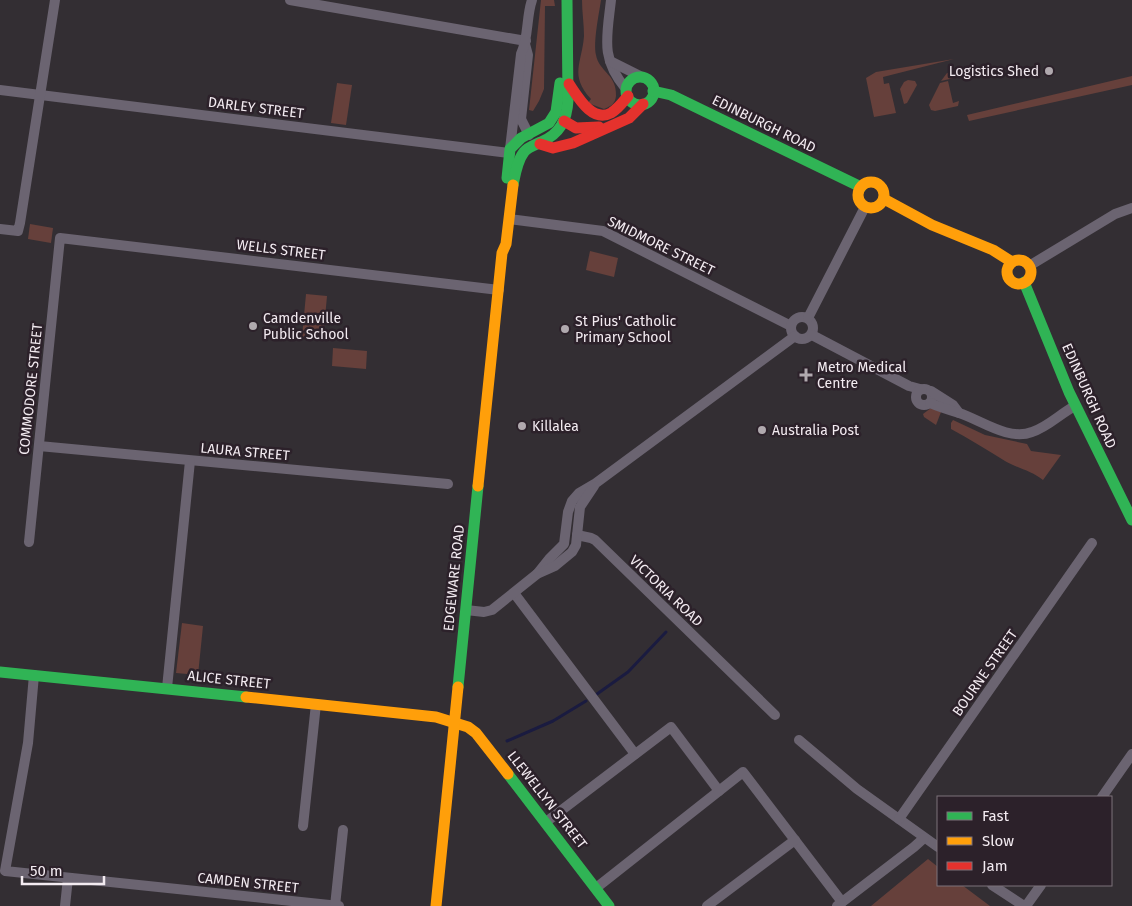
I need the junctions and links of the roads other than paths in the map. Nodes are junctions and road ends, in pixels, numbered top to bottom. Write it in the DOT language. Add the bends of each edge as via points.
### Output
graph roads {
  1 [pos="55,0"];
  2 [pos="290,0"];
  3 [pos="532,0"];
  4 [pos="611,0"];
  5 [pos="567,6"];
  6 [pos="525,43"];
  7 [pos="610,61"];
  8 [pos="567,63"];
  9 [pos="642,77"];
  10 [pos="569,84"];
  11 [pos="0,90"];
  12 [pos="653,91"];
  13 [pos="627,92"];
  14 [pos="40,95"];
  15 [pos="644,104"];
  16 [pos="556,112"];
  17 [pos="564,122"];
  18 [pos="615,124"];
  19 [pos="529,135"];
  20 [pos="540,144"];
  21 [pos="510,151"];
  22 [pos="861,187"];
  23 [pos="884,199"];
  24 [pos="865,207"];
  25 [pos="1132,208"];
  26 [pos="509,219"];
  27 [pos="0,229"];
  28 [pos="60,238"];
  29 [pos="502,254"];
  30 [pos="1012,262"];
  31 [pos="1029,266"];
  32 [pos="1024,282"];
  33 [pos="499,290"];
  34 [pos="808,318"];
  35 [pos="793,331"];
  36 [pos="812,335"];
  37 [pos="925,390"];
  38 [pos="930,403"];
  39 [pos="1075,406"];
  40 [pos="959,413"];
  41 [pos="39,446"];
  42 [pos="190,461"];
  43 [pos="596,483"];
  44 [pos="448,484"];
  45 [pos="1132,520"];
  46 [pos="578,535"];
  47 [pos="29,542"];
  48 [pos="1092,543"];
  49 [pos="537,574"];
  50 [pos="514,593"];
  51 [pos="466,610"];
  52 [pos="0,672"];
  53 [pos="34,675"];
  54 [pos="167,688"];
  55 [pos="316,704"];
  56 [pos="775,715"];
  57 [pos="453,722"];
  58 [pos="799,740"];
  59 [pos="635,754"];
  60 [pos="1132,754"];
  61 [pos="719,791"];
  62 [pos="1103,796"];
  63 [pos="899,819"];
  64 [pos="546,822"];
  65 [pos="303,826"];
  66 [pos="343,830"];
  67 [pos="924,838"];
  68 [pos="795,840"];
  69 [pos="937,846"];
  70 [pos="68,878"];
  71 [pos="994,886"];
  72 [pos="1040,886"];
  73 [pos="596,888"];
  74 [pos="259,902"];
  75 [pos="839,904"];
  76 [pos="65,906"];
  77 [pos="335,906"];
  78 [pos="339,906"];
  79 [pos="436,906"];
  80 [pos="610,906"];
  81 [pos="707,906"];
  82 [pos="1025,906"];
  1 -- 14 [label="street"];
  2 -- 6 [label="street"];
  3 -- 6 [label="street"];
  4 -- 7 [label="street" via="607,43"];
  5 -- 8 [label="street"];
  6 -- 19 [label="street" via="528,55 521,119"];
  6 -- 21 [label="street"];
  7 -- 9 [label="street"];
  7 -- 13 [label="street"];
  8 -- 10 [label="street"];
  8 -- 16 [label="street"];
  9 -- 12 [label="street" via="650,81"];
  9 -- 13 [label="street" via="634,78 628,84"];
  10 -- 13 [label="street" via="583,106 599,114 611,113"];
  10 -- 17 [label="street"];
  11 -- 14 [label="street, DARLEY STREET"];
  12 -- 15 [label="street" via="650,100"];
  12 -- 22 [label="street, EDINBURGH ROAD" via="670,95"];
  13 -- 15 [label="street" via="634,103"];
  14 -- 21 [label="street, DARLEY STREET"];
  14 -- 27 [label="street" via="18,231"];
  15 -- 18 [label="street" via="629,118"];
  16 -- 17 [label="street"];
  16 -- 19 [label="street" via="546,126"];
  17 -- 18 [label="street" via="578,129"];
  17 -- 20 [label="street" via="553,136"];
  18 -- 20 [label="street" via="562,147"];
  19 -- 21 [label="street" via="521,138"];
  20 -- 26 [label="street" via="526,150 516,168"];
  21 -- 29 [label="street" via="500,244"];
  22 -- 23 [label="street" via="869,182 877,183 883,189"];
  22 -- 24 [label="street" via="858,198"];
  23 -- 24 [label="street" via="874,208"];
  23 -- 30 [label="street" via="932,226 986,247"];
  24 -- 34 [label="street"];
  25 -- 31 [label="street" via="1115,214"];
  26 -- 29 [label="street"];
  26 -- 35 [label="street, SMIDMORE STREET" via="603,231"];
  28 -- 33 [label="street, WELLS STREET"];
  28 -- 41 [label="street, COMMODORE STREET"];
  29 -- 33 [label="street, EDGEWARE ROAD"];
  30 -- 31 [label="street" via="1023,261"];
  30 -- 32 [label="street" via="1007,272 1010,280 1016,284"];
  31 -- 32 [label="street" via="1029,277"];
  32 -- 39 [label="street, EDINBURGH ROAD"];
  33 -- 51 [label="street, EDGEWARE ROAD"];
  34 -- 35 [label="street" via="797,318"];
  34 -- 36 [label="street" via="813,324"];
  35 -- 36 [label="street" via="805,339"];
  35 -- 43 [label="street"];
  36 -- 37 [label="street" via="909,386"];
  37 -- 38 [label="street" via="933,396"];
  37 -- 38 [label="street" via="916,396 917,401 921,405"];
  37 -- 40 [label="street" via="953,405"];
  38 -- 40 [label="street"];
  39 -- 40 [label="street" via="1031,433 1018,434 989,427"];
  39 -- 45 [label="street, EDINBURGH ROAD"];
  41 -- 42 [label="street, LAURA STREET"];
  41 -- 47 [label="street, COMMODORE STREET"];
  42 -- 44 [label="street, LAURA STREET"];
  42 -- 54 [label="street"];
  43 -- 46 [label="street" via="580,507"];
  43 -- 49 [label="street" via="572,501 562,547"];
  46 -- 49 [label="street" via="572,552 555,566"];
  46 -- 56 [label="street, VICTORIA ROAD" via="595,540"];
  48 -- 63 [label="street, BOURNE STREET"];
  49 -- 50 [label="street"];
  50 -- 51 [label="street" via="488,612"];
  50 -- 59 [label="street"];
  51 -- 57 [label="street, EDGEWARE ROAD"];
  52 -- 53 [label="street, ALICE STREET"];
  53 -- 54 [label="street, ALICE STREET"];
  53 -- 70 [label="street, CAMDEN STREET" via="28,743 6,871"];
  54 -- 55 [label="street, ALICE STREET"];
  55 -- 57 [label="street, ALICE STREET"];
  55 -- 65 [label="street"];
  57 -- 64 [label="street, LLEWELLYN STREET" via="476,733"];
  57 -- 79 [label="street, EDGEWARE ROAD"];
  58 -- 63 [label="street"];
  59 -- 61 [label="street" via="671,727"];
  59 -- 64 [label="street"];
  60 -- 62 [label="street"];
  61 -- 68 [label="street" via="743,772"];
  61 -- 73 [label="street"];
  63 -- 67 [label="street"];
  64 -- 73 [label="street, LLEWELLYN STREET"];
  66 -- 77 [label="street"];
  67 -- 69 [label="street"];
  67 -- 75 [label="street"];
  68 -- 75 [label="street"];
  68 -- 81 [label="street"];
  70 -- 74 [label="street, CAMDEN STREET"];
  70 -- 76 [label="street"];
  71 -- 82 [label="street"];
  72 -- 82 [label="street"];
  73 -- 80 [label="street, LLEWELLYN STREET"];
  74 -- 77 [label="street, CAMDEN STREET"];
  77 -- 78 [label="street, CAMDEN STREET"];
}
